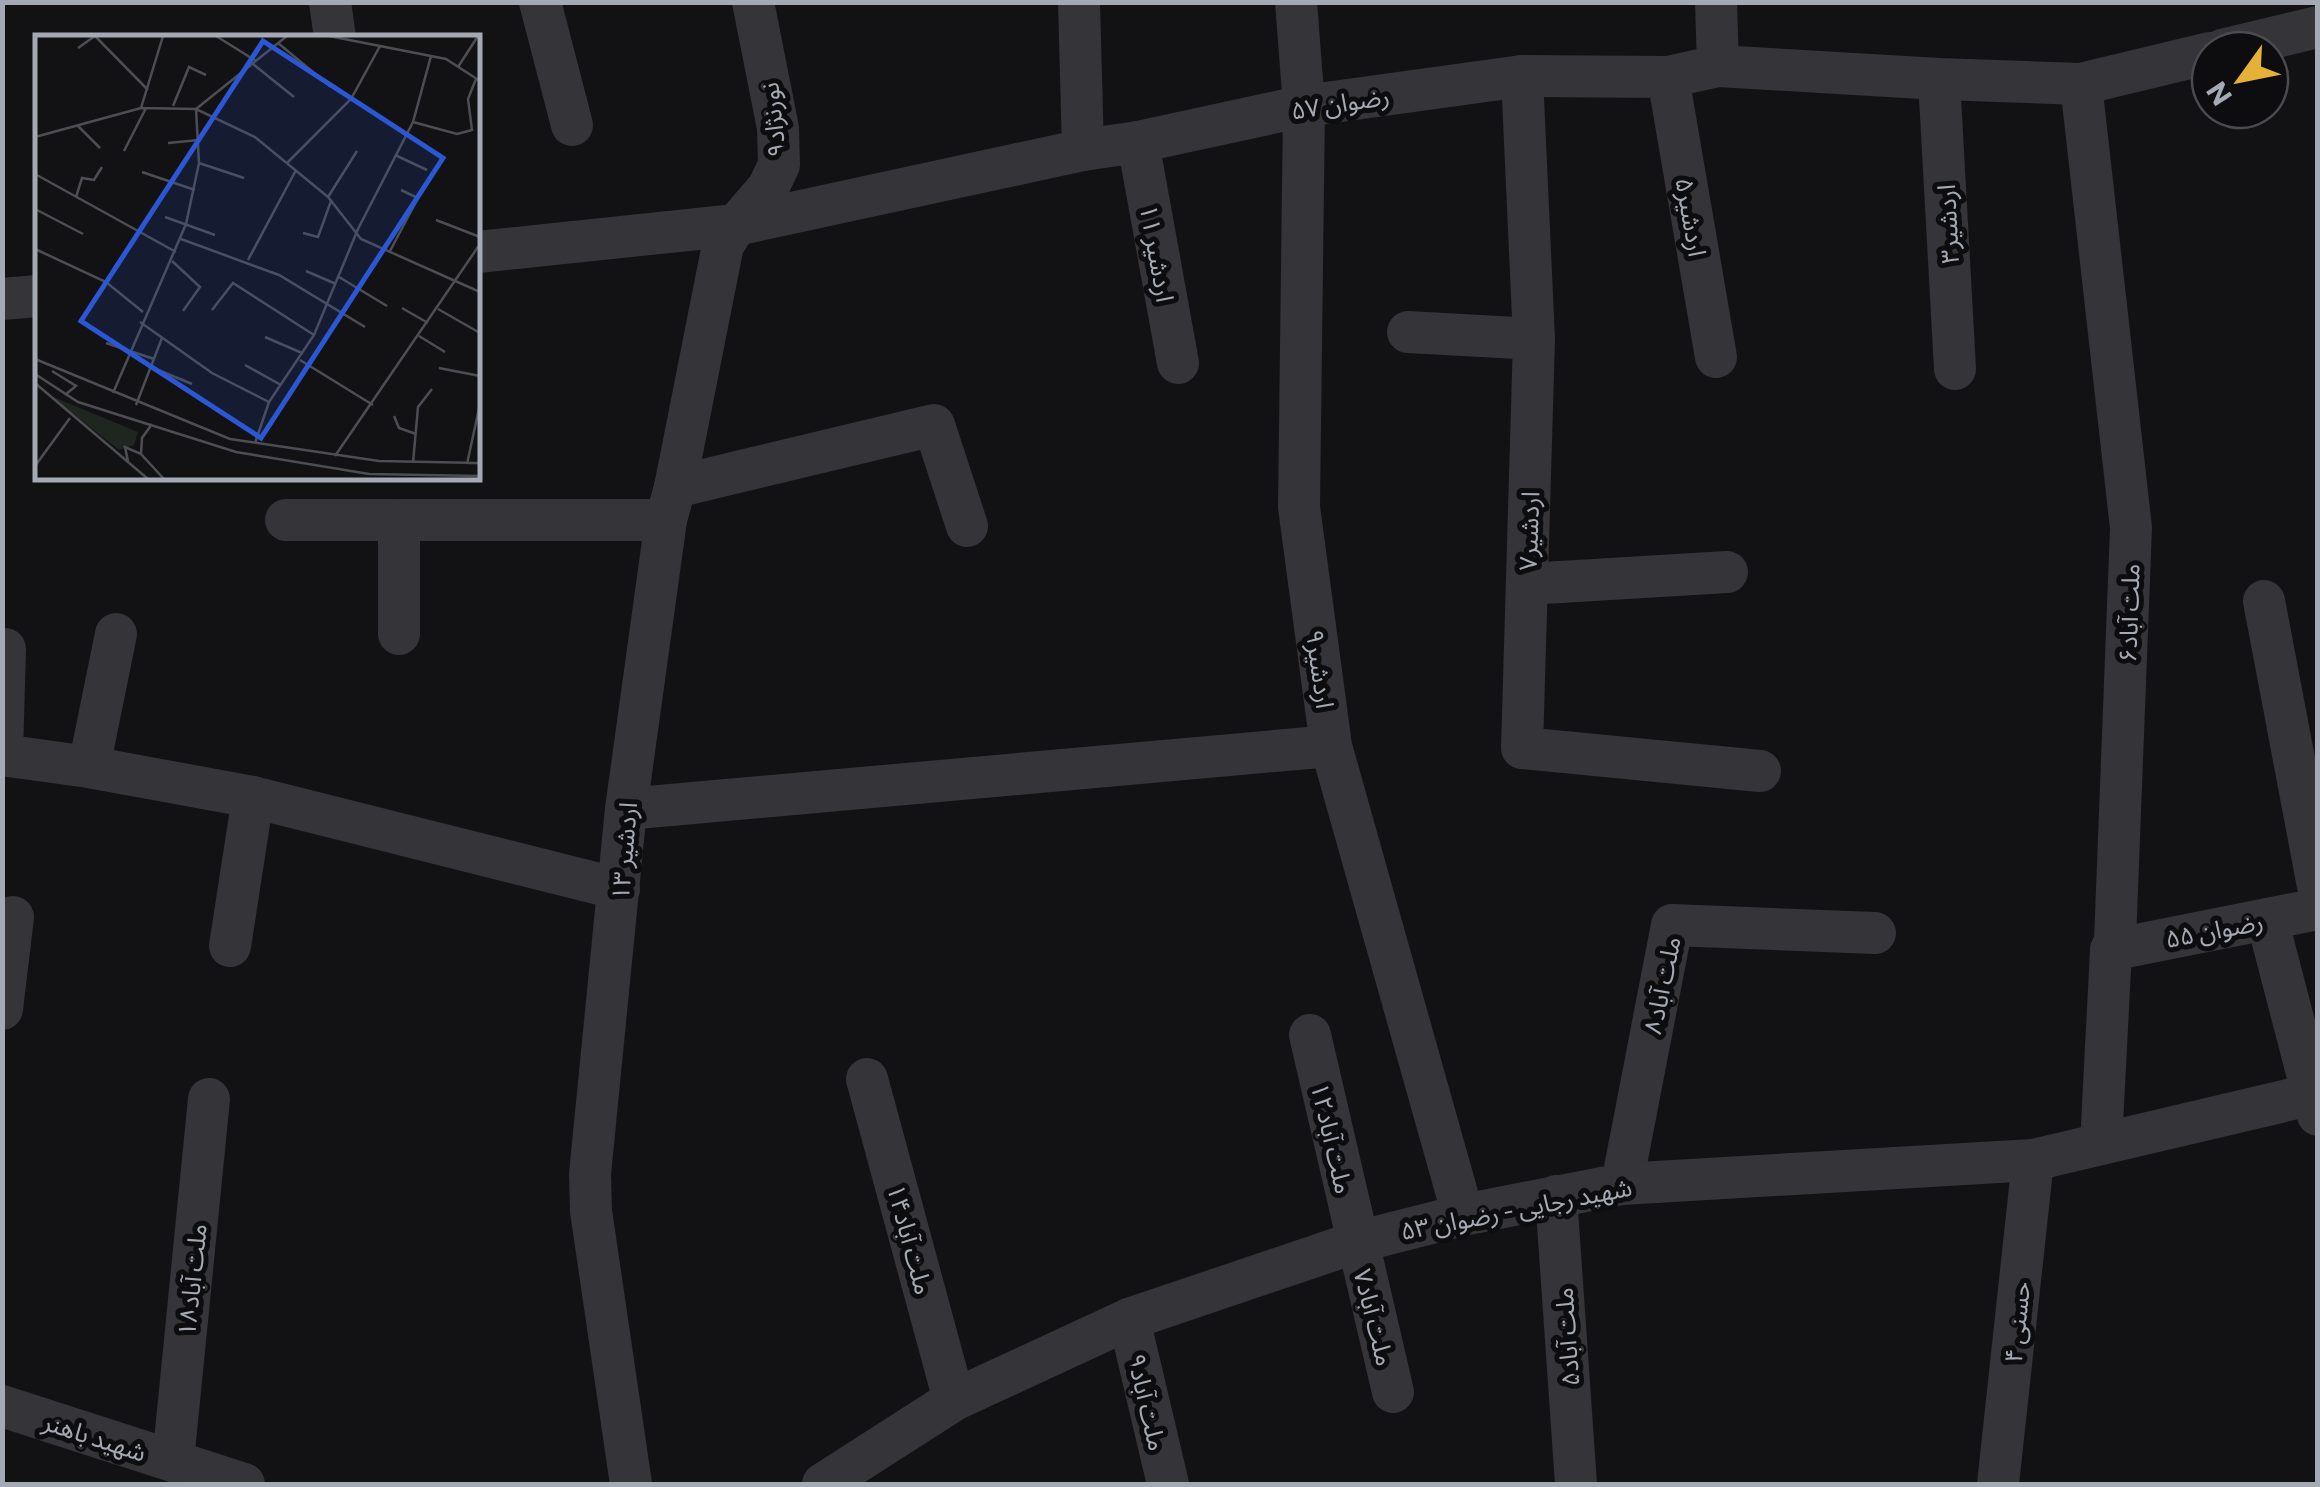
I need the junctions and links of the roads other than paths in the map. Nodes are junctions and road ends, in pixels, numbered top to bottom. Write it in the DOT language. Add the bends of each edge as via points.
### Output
graph roads {
  1 [pos="330,2"];
  2 [pos="540,2"];
  3 [pos="753,2"];
  4 [pos="1079,2"];
  5 [pos="1296,2"];
  6 [pos="1716,2"];
  7 [pos="2318,27"];
  8 [pos="2290,34"];
  9 [pos="336,35"];
  10 [pos="2190,58"];
  11 [pos="1718,66"];
  12 [pos="1522,76"];
  13 [pos="1668,77"];
  14 [pos="1939,80"];
  15 [pos="2081,84"];
  16 [pos="1304,106"];
  17 [pos="572,125"];
  18 [pos="1138,142"];
  19 [pos="1083,150"];
  20 [pos="736,225"];
  21 [pos="480,252"];
  22 [pos="35,296"];
  23 [pos="2,299"];
  24 [pos="1408,332"];
  25 [pos="1534,338"];
  26 [pos="1716,357"];
  27 [pos="1178,363"];
  28 [pos="1955,369"];
  29 [pos="670,504"];
  30 [pos="286,520"];
  31 [pos="399,520"];
  32 [pos="967,526"];
  33 [pos="1727,572"];
  34 [pos="1527,584"];
  35 [pos="2264,601"];
  36 [pos="116,634"];
  37 [pos="399,634"];
  38 [pos="5,649"];
  39 [pos="1331,746"];
  40 [pos="89,767"];
  41 [pos="1760,771"];
  42 [pos="253,797"];
  43 [pos="626,809"];
  44 [pos="2318,886"];
  45 [pos="619,889"];
  46 [pos="2318,909"];
  47 [pos="13,917"];
  48 [pos="2267,919"];
  49 [pos="1875,933"];
  50 [pos="230,946"];
  51 [pos="2112,950"];
  52 [pos="2,1010"];
  53 [pos="1310,1035"];
  54 [pos="867,1078"];
  55 [pos="209,1099"];
  56 [pos="2316,1100"];
  57 [pos="2101,1144"];
  58 [pos="2034,1160"];
  59 [pos="1622,1184"];
  60 [pos="1556,1196"];
  61 [pos="1463,1215"];
  62 [pos="1357,1242"];
  63 [pos="1129,1318"];
  64 [pos="1393,1392"];
  65 [pos="954,1400"];
  66 [pos="2,1406"];
  67 [pos="150,1465"];
  68 [pos="1576,1481"];
  69 [pos="244,1484"];
  70 [pos="632,1484"];
  71 [pos="823,1484"];
  72 [pos="1168,1484"];
  73 [pos="1998,1484"];
  1 -- 9 [label="street"];
  2 -- 17 [label="street"];
  3 -- 20 [label="street, نورنژاد۹" via="779,165"];
  4 -- 19 [label="street"];
  5 -- 16 [label="street, اردشیر۹"];
  6 -- 11 [label="street"];
  7 -- 8 [label="street"];
  10 -- 15 [label="street, رضوان ۵۷"];
  11 -- 13 [label="street, رضوان ۵۷"];
  11 -- 14 [label="street, رضوان ۵۷"];
  12 -- 13 [label="street, رضوان ۵۷"];
  12 -- 16 [label="street, رضوان ۵۷"];
  12 -- 25 [label="street, اردشیر۷"];
  13 -- 26 [label="street, اردشیر۵"];
  14 -- 15 [label="street, رضوان ۵۷"];
  14 -- 28 [label="street, اردشیر۳"];
  15 -- 51 [label="street, ملت آباد۶" via="2131,528"];
  16 -- 18 [label="street, رضوان ۵۷"];
  16 -- 39 [label="street, اردشیر۹" via="1299,507"];
  18 -- 19 [label="street, رضوان ۵۷"];
  18 -- 27 [label="street, اردشیر ۱۱"];
  19 -- 20 [label="street, رضوان ۵۷"];
  20 -- 21 [label="street, رضوان ۵۷"];
  20 -- 29 [label="street, اردشیر ۱۳" via="722,245"];
  22 -- 23 [label="street"];
  24 -- 25 [label="street"];
  25 -- 34 [label="street, اردشیر۷"];
  29 -- 31 [label="street"];
  29 -- 32 [label="street" via="934,425"];
  29 -- 43 [label="street, اردشیر ۱۳"];
  30 -- 31 [label="street"];
  31 -- 37 [label="street"];
  33 -- 34 [label="street"];
  34 -- 41 [label="street, اردشیر۷" via="1522,748"];
  35 -- 44 [label="street"];
  36 -- 40 [label="street"];
  38 -- 40 [label="street" via="2,755"];
  39 -- 43 [label="street"];
  39 -- 61 [label="street, اردشیر۹"];
  40 -- 42 [label="street"];
  42 -- 45 [label="street"];
  42 -- 50 [label="street"];
  43 -- 45 [label="street, اردشیر ۱۳"];
  45 -- 70 [label="street, اردشیر ۱۳" via="590,1174"];
  46 -- 48 [label="street, رضوان ۵۵"];
  47 -- 52 [label="street"];
  48 -- 51 [label="street, رضوان ۵۵"];
  48 -- 56 [label="street"];
  49 -- 59 [label="street, ملت آباد۸" via="1672,925"];
  51 -- 57 [label="street, ملت آباد۶"];
  53 -- 62 [label="street, ملت آباد۱۲"];
  54 -- 65 [label="street, ملت آباد۱۴"];
  55 -- 67 [label="street, ملت آباد۱۸"];
  56 -- 57 [label="street, شهید رجایی - رضوان ۵۳"];
  57 -- 58 [label="street, شهید رجایی - رضوان ۵۳"];
  58 -- 59 [label="street, شهید رجایی - رضوان ۵۳"];
  58 -- 73 [label="street, حسنی ۴"];
  59 -- 60 [label="street, شهید رجایی - رضوان ۵۳"];
  60 -- 61 [label="street, شهید رجایی - رضوان ۵۳"];
  60 -- 68 [label="street, ملت آباد۵"];
  61 -- 62 [label="street, شهید رجایی - رضوان ۵۳"];
  62 -- 63 [label="street, شهید رجایی - رضوان ۵۳"];
  62 -- 64 [label="street, ملت آباد۷"];
  63 -- 65 [label="street, شهید رجایی - رضوان ۵۳"];
  63 -- 72 [label="street, ملت آباد۹"];
  65 -- 71 [label="street, شهید رجایی - رضوان ۵۳"];
  66 -- 67 [label="street, شهید باهنر"];
  67 -- 69 [label="street, شهید باهنر"];
}
